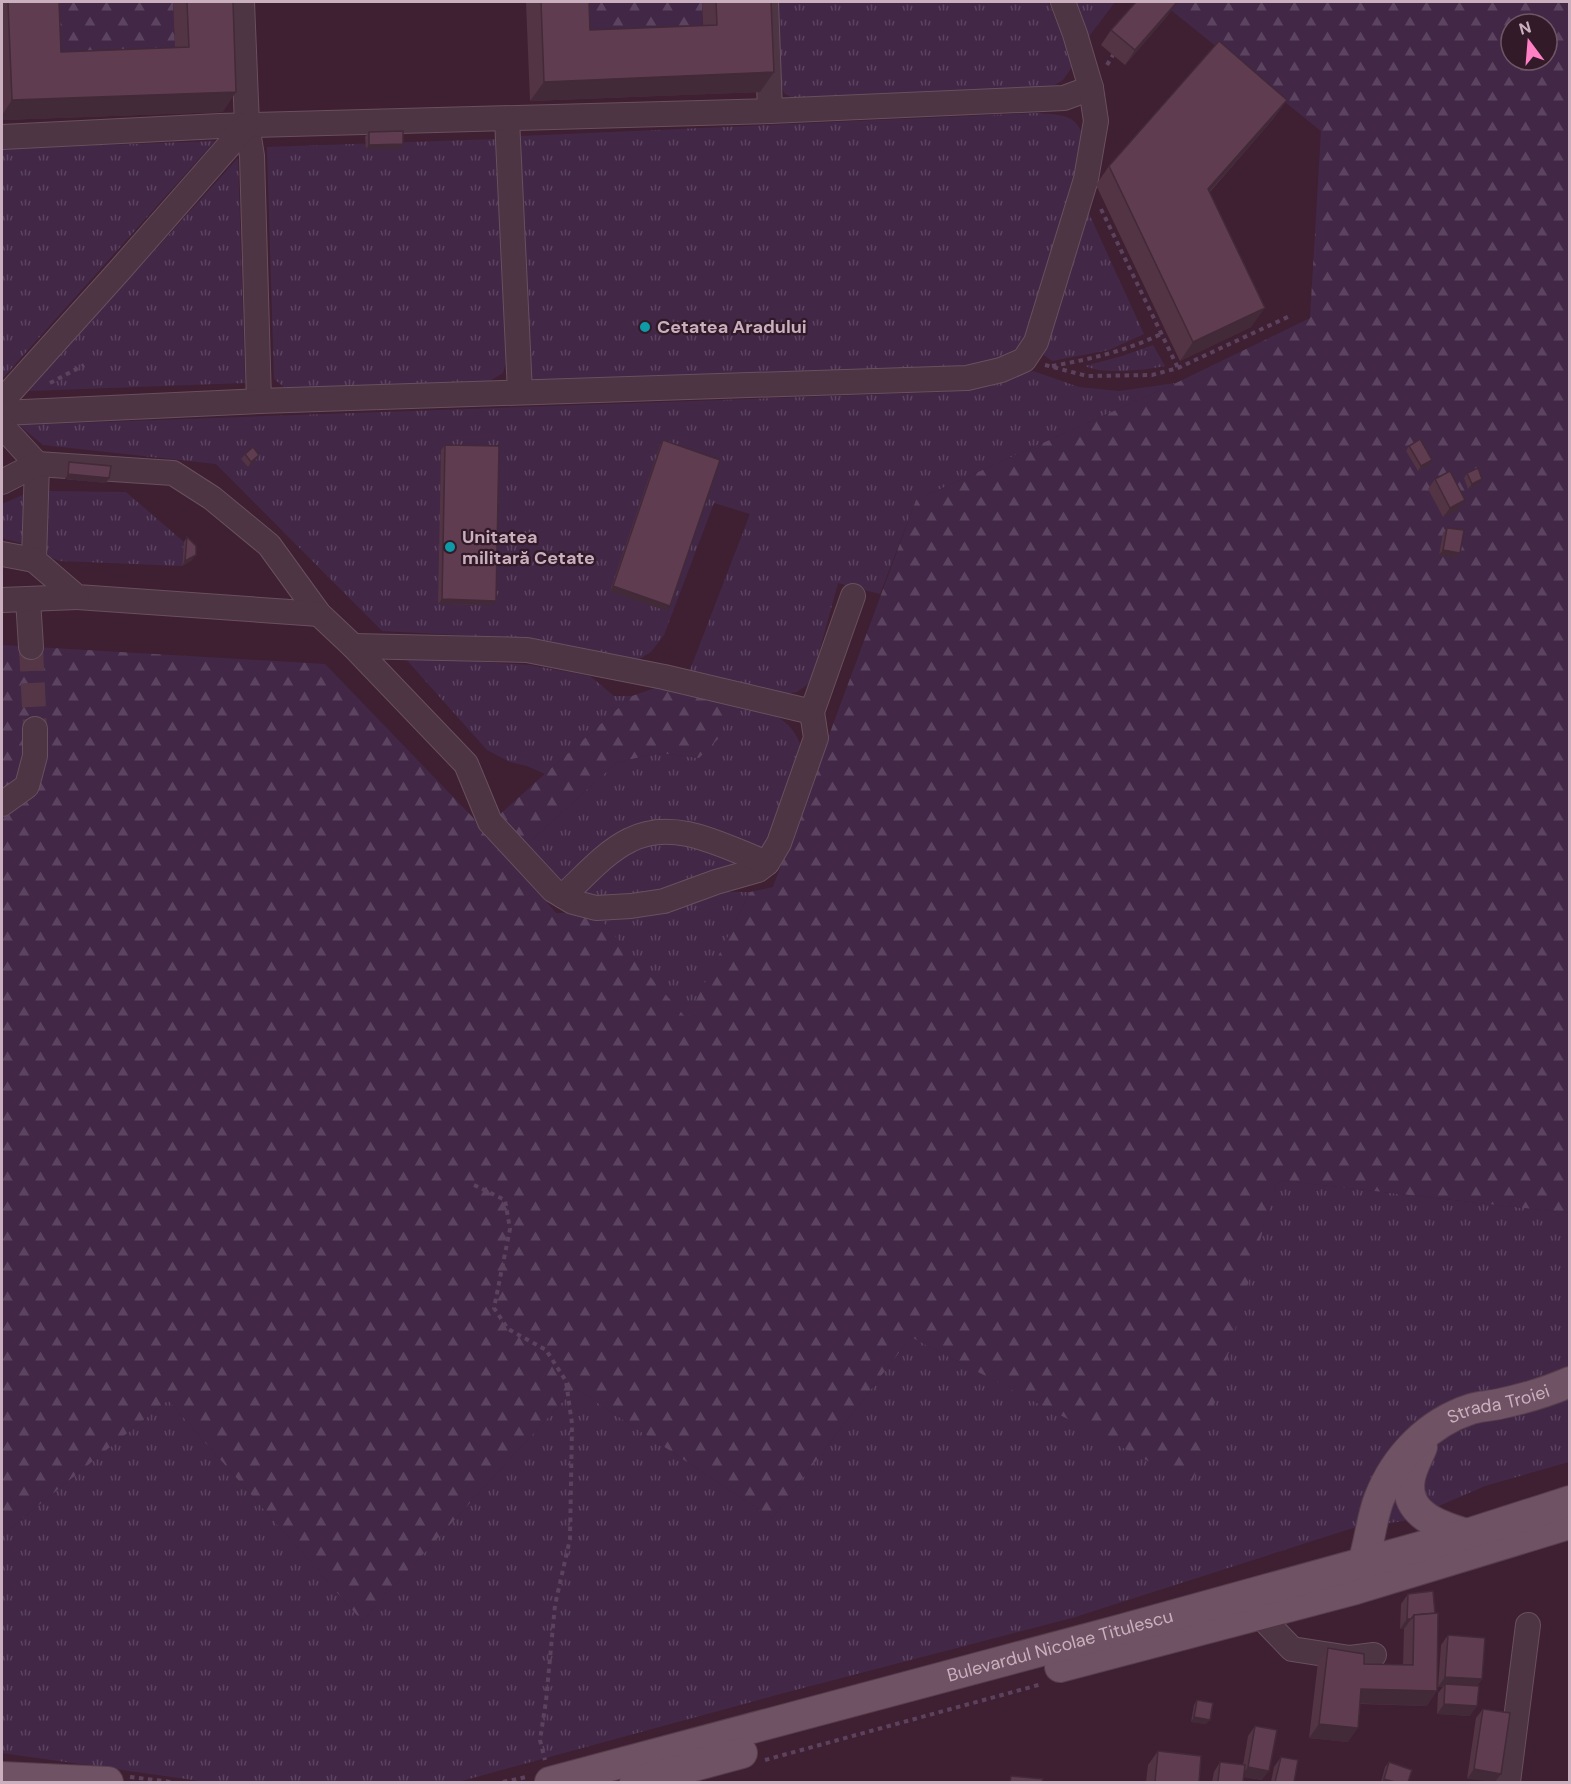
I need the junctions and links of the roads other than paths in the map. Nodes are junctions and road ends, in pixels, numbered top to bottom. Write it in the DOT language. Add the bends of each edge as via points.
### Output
graph roads {
  1 [pos="242,2"];
  2 [pos="766,2"];
  3 [pos="1063,2"];
  4 [pos="1091,88"];
  5 [pos="770,111"];
  6 [pos="507,119"];
  7 [pos="247,125"];
  8 [pos="2,137"];
  9 [pos="520,392"];
  10 [pos="2,401"];
  11 [pos="259,401"];
  12 [pos="2,413"];
  13 [pos="2,426"];
  14 [pos="37,464"];
  15 [pos="2,482"];
  16 [pos="2,554"];
  17 [pos="34,560"];
  18 [pos="853,596"];
  19 [pos="77,597"];
  20 [pos="28,599"];
  21 [pos="2,600"];
  22 [pos="318,615"];
  23 [pos="353,646"];
  24 [pos="31,647"];
  25 [pos="812,712"];
  26 [pos="35,729"];
  27 [pos="2,804"];
  28 [pos="768,863"];
  29 [pos="563,896"];
  30 [pos="1569,1382"];
  31 [pos="1429,1430"];
  32 [pos="1569,1501"];
  33 [pos="1563,1529"];
  34 [pos="1467,1534"];
  35 [pos="1363,1562"];
  36 [pos="1268,1624"];
  37 [pos="1528,1625"];
  38 [pos="1374,1656"];
  39 [pos="2,1777"];
  40 [pos="549,1777"];
  41 [pos="108,1782"];
  42 [pos="635,1782"];
  43 [pos="1508,1782"];
  1 -- 7 [label="street"];
  2 -- 5 [label="street"];
  3 -- 4 [label="street"];
  4 -- 5 [label="street" via="1064,98"];
  4 -- 9 [label="street" via="1096,121 1086,179 1036,342 1024,360 967,378"];
  5 -- 6 [label="street"];
  6 -- 7 [label="street"];
  6 -- 9 [label="street"];
  7 -- 8 [label="street"];
  7 -- 10 [label="street"];
  7 -- 11 [label="street" via="252,156"];
  9 -- 11 [label="street"];
  11 -- 12 [label="street"];
  13 -- 14 [label="street"];
  14 -- 15 [label="street"];
  14 -- 17 [label="street"];
  14 -- 22 [label="street" via="173,473 212,498 269,545"];
  16 -- 17 [label="street"];
  17 -- 19 [label="street"];
  18 -- 25 [label="street"];
  19 -- 20 [label="street"];
  19 -- 22 [label="street"];
  20 -- 21 [label="street"];
  20 -- 24 [label="street"];
  22 -- 23 [label="street"];
  23 -- 25 [label="street" via="526,650"];
  23 -- 29 [label="street" via="466,764 490,822"];
  25 -- 28 [label="street" via="816,738 779,843"];
  26 -- 27 [label="street" via="27,786"];
  28 -- 29 [label="street" via="758,870 664,901 596,908"];
  28 -- 29 [label="street" via="691,834 649,832 613,851"];
  30 -- 31 [label="main road, Strada Troiei" via="1525,1398 1472,1408"];
  31 -- 34 [label="main road" via="1409,1480 1410,1499 1428,1520"];
  31 -- 35 [label="main road, Strada Troiei" via="1399,1460 1384,1488"];
  32 -- 34 [label="main road, Bulevardul Nicolae Titulescu"];
  33 -- 42 [label="main road, Bulevardul Nicolae Titulescu" via="1356,1589"];
  34 -- 35 [label="main road, Bulevardul Nicolae Titulescu"];
  35 -- 40 [label="main road, Bulevardul Nicolae Titulescu"];
  36 -- 38 [label="street" via="1292,1649 1350,1658"];
  37 -- 43 [label="street"];
  39 -- 41 [label="main road"];
}
